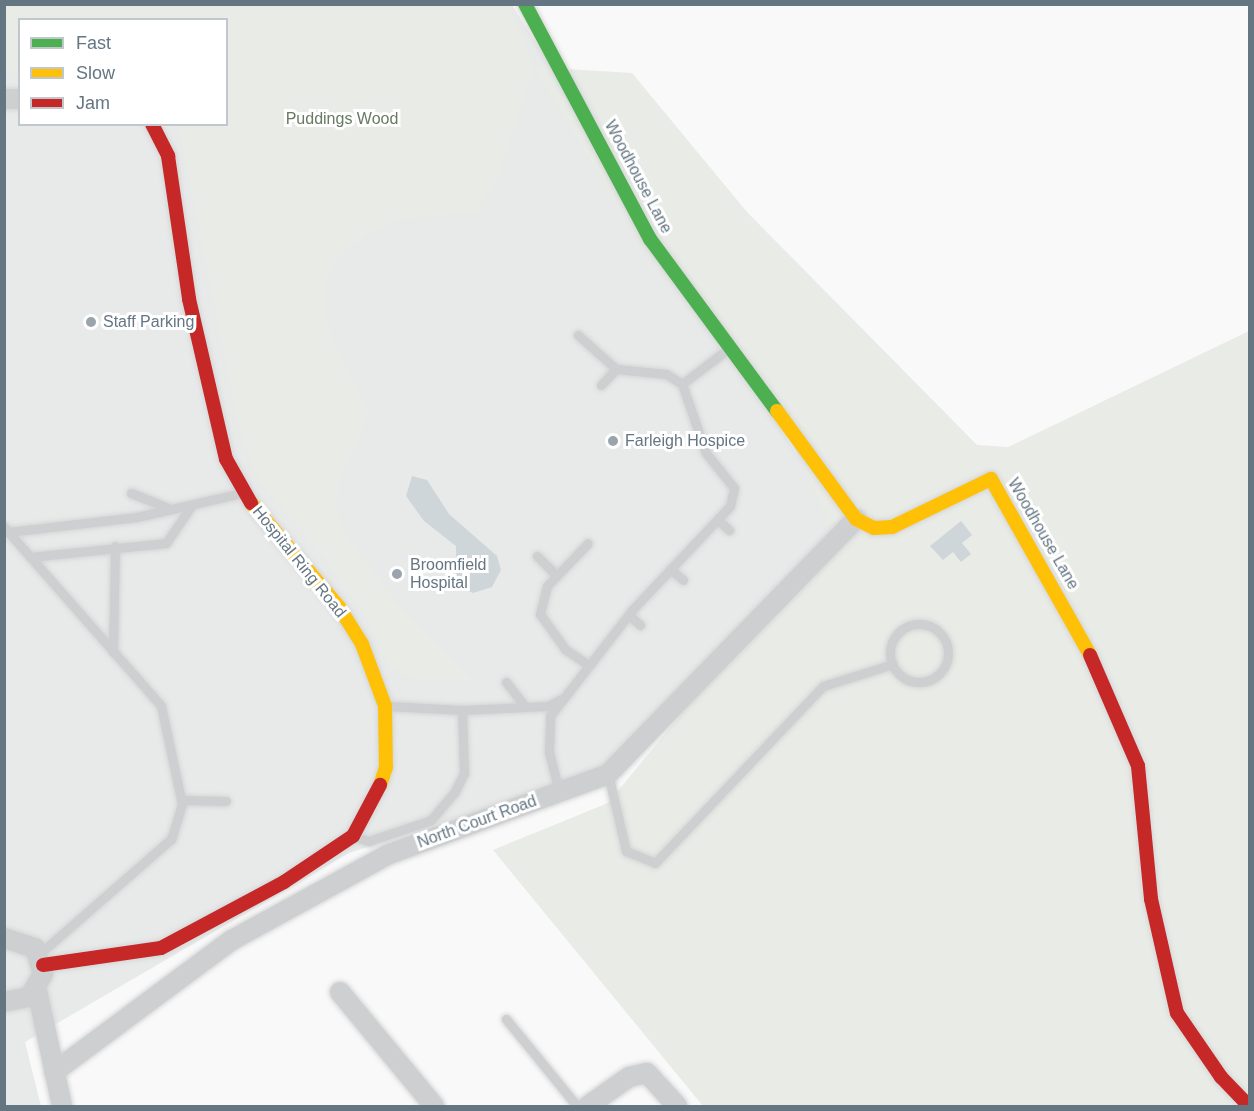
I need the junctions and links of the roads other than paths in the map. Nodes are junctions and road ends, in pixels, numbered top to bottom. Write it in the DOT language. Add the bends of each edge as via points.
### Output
graph roads {
  1 [pos="525,4"];
  2 [pos="153,126"];
  3 [pos="578,335"];
  4 [pos="731,346"];
  5 [pos="616,369"];
  6 [pos="682,384"];
  7 [pos="601,385"];
  8 [pos="130,493"];
  9 [pos="243,493"];
  10 [pos="193,504"];
  11 [pos="173,509"];
  12 [pos="856,519"];
  13 [pos="718,520"];
  14 [pos="7,530"];
  15 [pos="729,530"];
  16 [pos="588,543"];
  17 [pos="115,546"];
  18 [pos="537,556"];
  19 [pos="30,557"];
  20 [pos="670,569"];
  21 [pos="557,576"];
  22 [pos="683,580"];
  23 [pos="628,615"];
  24 [pos="640,626"];
  25 [pos="113,652"];
  26 [pos="587,664"];
  27 [pos="893,664"];
  28 [pos="506,682"];
  29 [pos="563,697"];
  30 [pos="385,706"];
  31 [pos="525,706"];
  32 [pos="462,710"];
  33 [pos="608,774"];
  34 [pos="560,792"];
  35 [pos="181,800"];
  36 [pos="226,801"];
  37 [pos="346,837"];
  38 [pos="4,938"];
  39 [pos="41,959"];
  40 [pos="37,990"];
  41 [pos="340,992"];
  42 [pos="7,1002"];
  43 [pos="506,1019"];
  44 [pos="43,1031"];
  45 [pos="54,1072"];
  46 [pos="62,1107"];
  47 [pos="434,1107"];
  48 [pos="577,1107"];
  49 [pos="588,1107"];
  50 [pos="676,1107"];
  51 [pos="1250,1107"];
  1 -- 4 [label="street, Woodhouse Lane" via="650,238"];
  2 -- 9 [label="street, Hospital Ring Road" via="168,156 206,380 226,459"];
  3 -- 5 [label="lane"];
  4 -- 6 [label="lane"];
  4 -- 12 [label="street, Woodhouse Lane"];
  5 -- 6 [label="lane" via="666,374"];
  5 -- 7 [label="lane"];
  6 -- 13 [label="lane" via="706,453 734,488 730,506"];
  8 -- 11 [label="lane"];
  9 -- 10 [label="lane"];
  9 -- 30 [label="street, Hospital Ring Road" via="339,607 362,644"];
  10 -- 11 [label="lane"];
  10 -- 17 [label="lane" via="166,543"];
  11 -- 14 [label="lane"];
  12 -- 33 [label="street, North Court Road"];
  12 -- 51 [label="street, Woodhouse Lane" via="873,528 892,527 991,479 1079,629 1138,766 1151,899 1177,1013 1221,1077"];
  13 -- 15 [label="lane"];
  13 -- 20 [label="lane"];
  14 -- 19 [label="lane"];
  16 -- 21 [label="lane"];
  17 -- 19 [label="lane"];
  17 -- 25 [label="lane"];
  18 -- 21 [label="lane"];
  19 -- 25 [label="lane"];
  20 -- 22 [label="lane"];
  20 -- 23 [label="lane"];
  21 -- 26 [label="lane" via="542,596 540,614 548,630"];
  23 -- 24 [label="lane"];
  23 -- 26 [label="lane"];
  25 -- 35 [label="lane" via="161,706"];
  26 -- 29 [label="lane"];
  27 -- 27 [label="lane" via="895,638 909,626 936,629 947,644 946,664 934,678 906,678"];
  27 -- 33 [label="lane" via="823,686 655,863 626,852"];
  28 -- 31 [label="lane"];
  29 -- 31 [label="lane" via="548,706"];
  29 -- 34 [label="lane" via="550,716 549,752"];
  30 -- 32 [label="lane"];
  30 -- 37 [label="street, Hospital Ring Road" via="386,767 368,816"];
  31 -- 32 [label="lane"];
  32 -- 37 [label="lane" via="464,773 431,820 369,841"];
  33 -- 34 [label="street, North Court Road"];
  34 -- 45 [label="street, North Court Road" via="387,855 232,940"];
  35 -- 36 [label="lane"];
  35 -- 39 [label="lane" via="180,822 171,839"];
  37 -- 39 [label="street, Hospital Ring Road" via="180,941"];
  38 -- 39 [label="street" via="21,939"];
  39 -- 40 [label="street"];
  40 -- 42 [label="street"];
  40 -- 44 [label="street"];
  41 -- 47 [label="street"];
  42 -- 44 [label="street"];
  43 -- 48 [label="lane"];
  44 -- 45 [label="street"];
  45 -- 46 [label="street"];
  49 -- 50 [label="street" via="629,1077 647,1073"];
}
